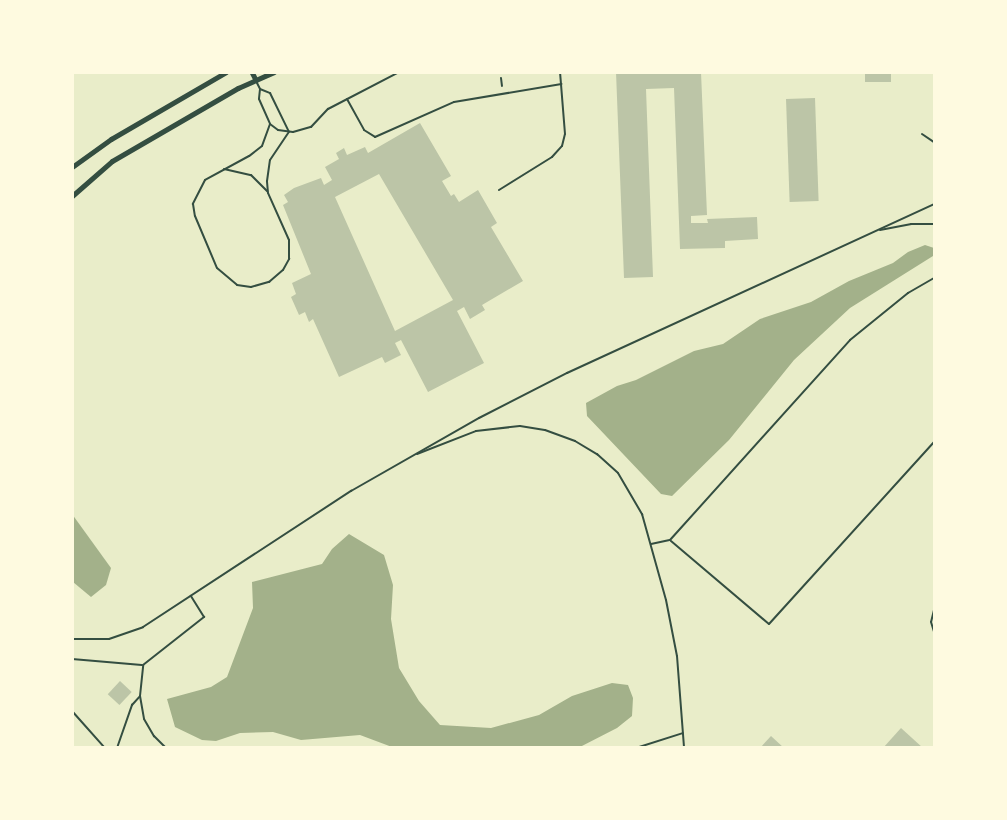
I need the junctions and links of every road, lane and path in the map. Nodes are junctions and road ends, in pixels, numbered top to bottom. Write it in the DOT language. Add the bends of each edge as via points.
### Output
graph roads {
  1 [pos="226,72"];
  2 [pos="252,72"];
  3 [pos="274,72"];
  4 [pos="399,72"];
  5 [pos="560,72"];
  6 [pos="501,78"];
  7 [pos="256,80"];
  8 [pos="562,84"];
  9 [pos="502,86"];
  10 [pos="260,88"];
  11 [pos="347,99"];
  12 [pos="270,124"];
  13 [pos="289,132"];
  14 [pos="922,134"];
  15 [pos="934,142"];
  16 [pos="72,167"];
  17 [pos="223,169"];
  18 [pos="499,190"];
  19 [pos="268,193"];
  20 [pos="72,196"];
  21 [pos="934,204"];
  22 [pos="934,224"];
  23 [pos="875,231"];
  24 [pos="934,278"];
  25 [pos="934,442"];
  26 [pos="409,457"];
  27 [pos="670,540"];
  28 [pos="651,544"];
  29 [pos="191,596"];
  30 [pos="934,610"];
  31 [pos="934,632"];
  32 [pos="72,639"];
  33 [pos="72,659"];
  34 [pos="143,665"];
  35 [pos="140,696"];
  36 [pos="72,711"];
  37 [pos="683,733"];
  38 [pos="104,748"];
  39 [pos="117,748"];
  40 [pos="166,748"];
  41 [pos="636,748"];
  42 [pos="684,748"];
  1 -- 16 [label="street" via="120,134"];
  2 -- 7 [label="street"];
  3 -- 7 [label="street"];
  4 -- 11 [label="lane"];
  5 -- 8 [label="lane"];
  6 -- 9 [label="path"];
  7 -- 10 [label="lane"];
  7 -- 20 [label="street" via="112,161"];
  8 -- 11 [label="lane" via="454,102 376,136 364,130"];
  8 -- 18 [label="lane" via="565,134 562,146 552,157"];
  10 -- 12 [label="lane" via="259,99"];
  10 -- 13 [label="lane" via="270,93"];
  11 -- 13 [label="lane" via="328,109 311,127"];
  12 -- 13 [label="lane"];
  12 -- 17 [label="lane" via="267,136 257,151"];
  13 -- 19 [label="lane" via="270,160"];
  14 -- 15 [label="lane"];
  17 -- 19 [label="lane" via="250,175"];
  17 -- 19 [label="lane" via="200,184 193,207 217,268 237,285 251,287 269,282 283,270 289,259 289,240"];
  21 -- 23 [label="lane"];
  22 -- 23 [label="lane" via="910,224"];
  23 -- 26 [label="lane" via="567,373"];
  24 -- 27 [label="lane" via="908,293 850,340"];
  25 -- 27 [label="lane" via="769,624"];
  26 -- 28 [label="lane" via="486,429 520,426 556,433 592,450 618,473 639,506"];
  26 -- 29 [label="lane" via="323,508"];
  27 -- 28 [label="lane"];
  28 -- 37 [label="lane" via="677,656"];
  29 -- 32 [label="lane" via="160,618 125,635 101,640"];
  29 -- 34 [label="lane" via="204,617"];
  30 -- 31 [label="lane" via="931,622"];
  33 -- 34 [label="lane"];
  34 -- 35 [label="lane"];
  35 -- 39 [label="lane" via="132,705"];
  35 -- 40 [label="lane" via="144,719"];
  36 -- 38 [label="lane"];
  37 -- 41 [label="lane"];
  37 -- 42 [label="lane"];
}
